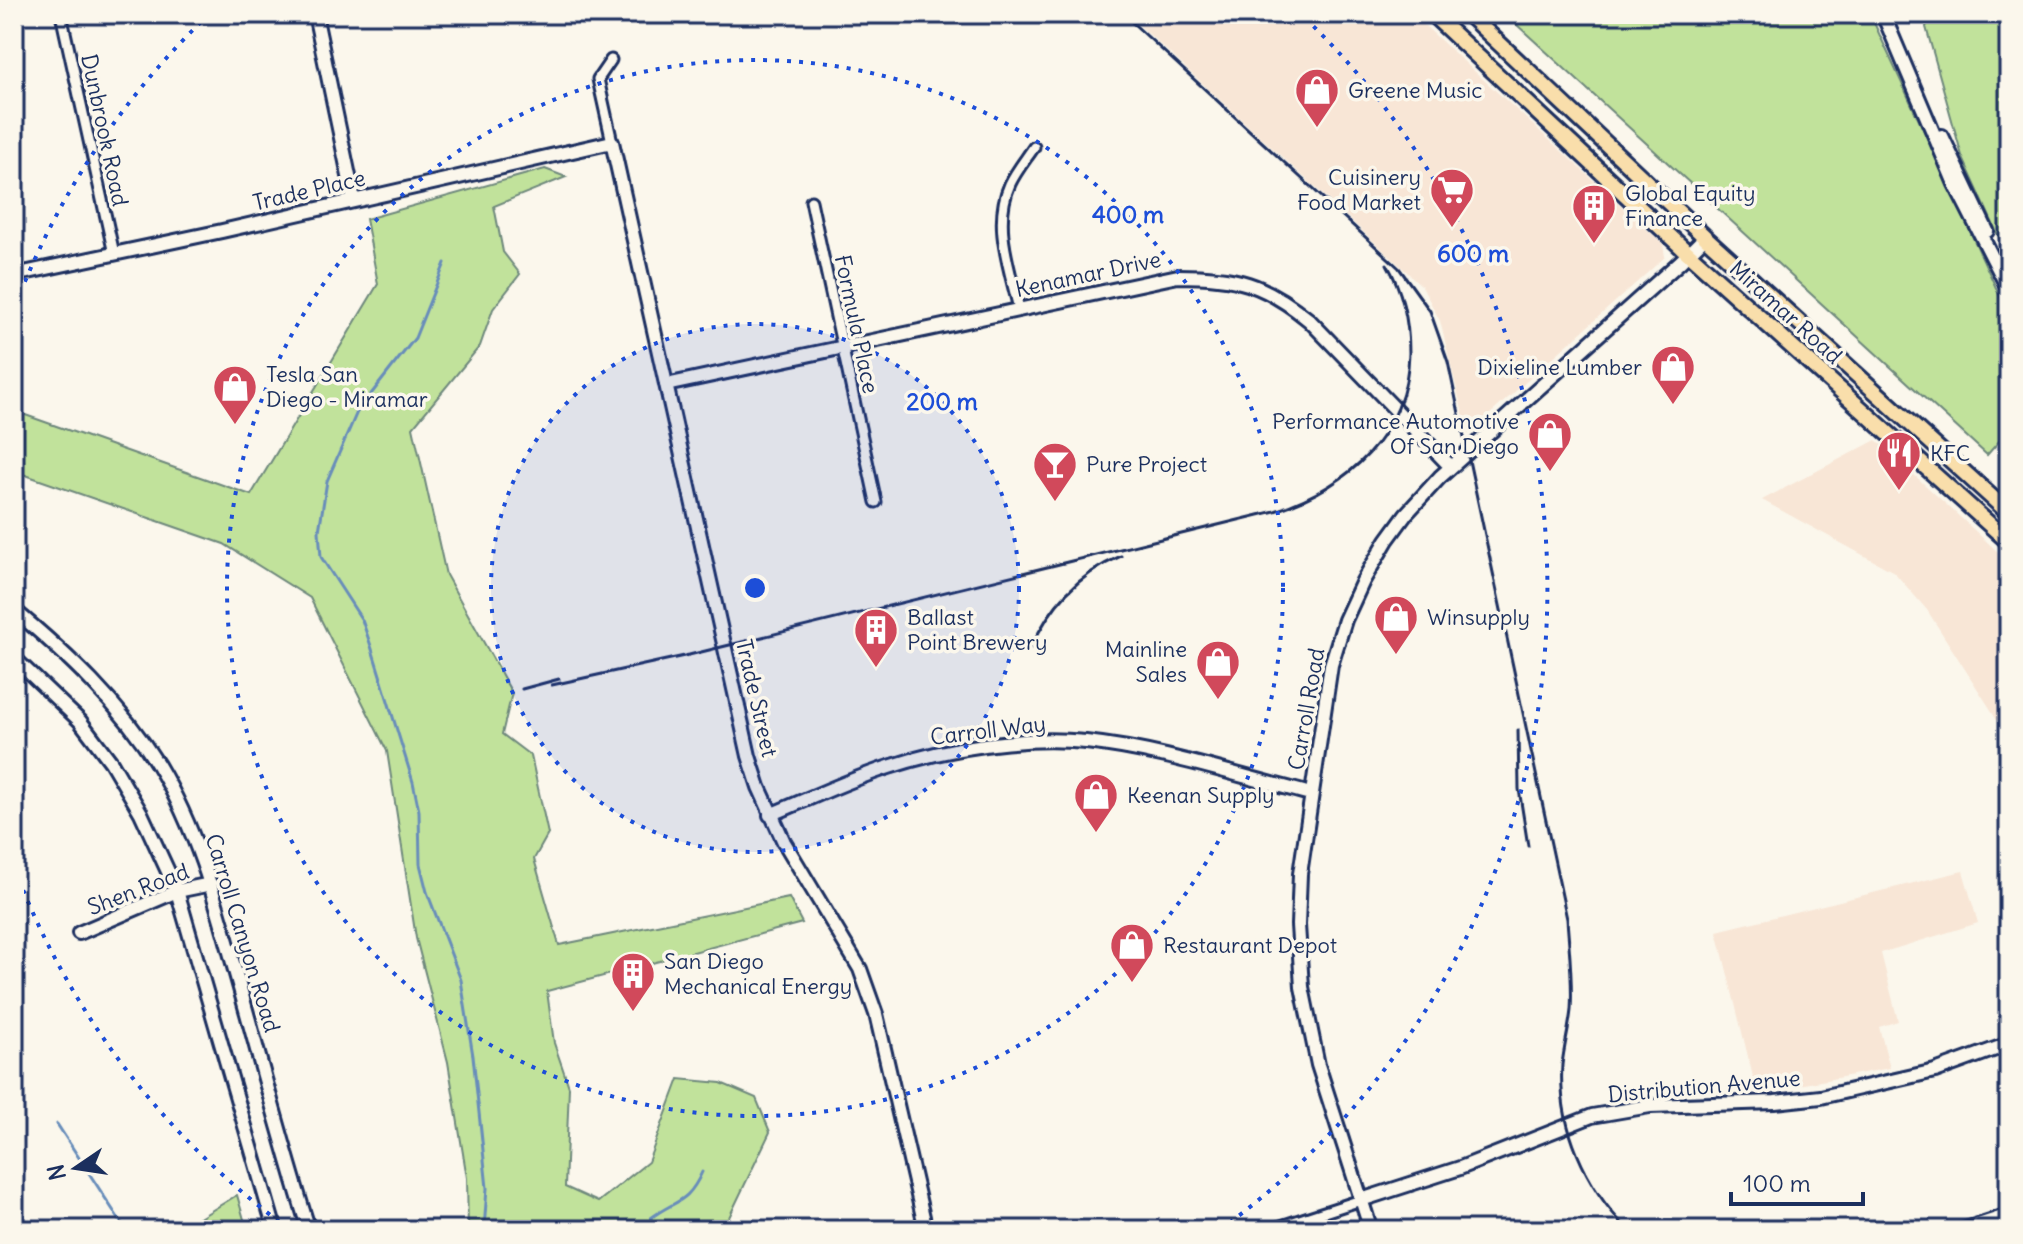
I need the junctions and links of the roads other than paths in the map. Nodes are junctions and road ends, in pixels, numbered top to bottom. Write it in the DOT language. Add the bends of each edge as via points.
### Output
graph roads {
  1 [pos="61,14"];
  2 [pos="315,14"];
  3 [pos="1432,14"];
  4 [pos="1468,14"];
  5 [pos="1883,14"];
  6 [pos="611,60"];
  7 [pos="612,142"];
  8 [pos="1034,147"];
  9 [pos="354,200"];
  10 [pos="811,201"];
  11 [pos="1705,237"];
  12 [pos="114,254"];
  13 [pos="1689,254"];
  14 [pos="14,275"];
  15 [pos="2009,290"];
  16 [pos="1019,309"];
  17 [pos="844,348"];
  18 [pos="666,385"];
  19 [pos="1451,467"];
  20 [pos="876,502"];
  21 [pos="2009,513"];
  22 [pos="2009,542"];
  23 [pos="14,610"];
  24 [pos="14,658"];
  25 [pos="1311,794"];
  26 [pos="770,815"];
  27 [pos="211,884"];
  28 [pos="177,891"];
  29 [pos="79,933"];
  30 [pos="2009,1044"];
  31 [pos="1361,1200"];
  32 [pos="275,1230"];
  33 [pos="309,1230"];
  34 [pos="926,1230"];
  35 [pos="1269,1230"];
  36 [pos="1371,1230"];
  1 -- 12 [label="street, Dunbrook Road"];
  2 -- 9 [label="street"];
  3 -- 13 [label="main road, Miramar Road"];
  4 -- 11 [label="main road, Miramar Road"];
  5 -- 15 [label="street" via="1955,184"];
  6 -- 7 [label="street, Trade Street" via="598,79"];
  7 -- 9 [label="street, Trade Place"];
  7 -- 18 [label="street, Trade Street"];
  8 -- 16 [label="street" via="1010,184 1003,207 1001,229"];
  9 -- 12 [label="street, Trade Place"];
  10 -- 17 [label="street, Formula Place"];
  11 -- 13 [label="street, Carroll Road"];
  11 -- 21 [label="main road, Miramar Road"];
  12 -- 14 [label="street, Trade Place"];
  13 -- 19 [label="street, Carroll Road"];
  13 -- 22 [label="main road, Miramar Road"];
  16 -- 17 [label="street, Kenamar Drive"];
  16 -- 19 [label="street, Kenamar Drive" via="1178,276 1219,276 1254,284 1309,320"];
  17 -- 18 [label="street, Kenamar Drive"];
  17 -- 20 [label="street, Formula Place"];
  18 -- 26 [label="street, Trade Street" via="749,756"];
  19 -- 25 [label="street, Carroll Road" via="1387,540 1345,620 1331,665"];
  23 -- 27 [label="street, Carroll Canyon Road" via="76,664 141,741 174,792"];
  24 -- 28 [label="street" via="80,721 111,762"];
  25 -- 26 [label="street, Carroll Way" via="1128,748 1026,741 950,751 889,767"];
  25 -- 31 [label="street, Carroll Road" via="1300,874 1302,987 1318,1065"];
  26 -- 34 [label="street, Trade Street" via="860,969 876,1014"];
  27 -- 28 [label="street, Shen Road"];
  27 -- 33 [label="street, Carroll Canyon Road"];
  28 -- 29 [label="street, Shen Road"];
  28 -- 32 [label="street"];
  30 -- 31 [label="street, Distribution Avenue" via="1935,1071 1821,1097 1650,1106 1592,1116"];
  31 -- 35 [label="street, Distribution Avenue"];
  31 -- 36 [label="street, Carroll Road"];
}
